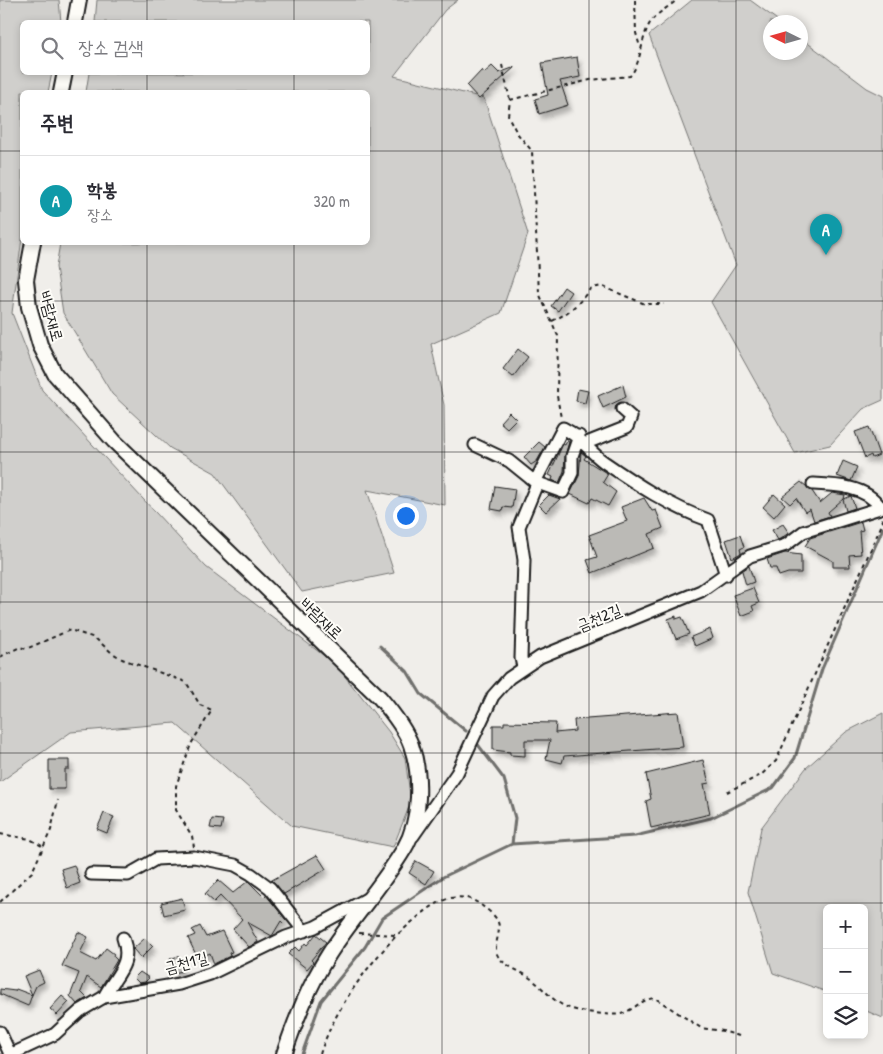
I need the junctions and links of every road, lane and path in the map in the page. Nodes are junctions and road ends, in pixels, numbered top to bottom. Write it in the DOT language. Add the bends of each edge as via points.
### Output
graph roads {
  1 [pos="79,0"];
  2 [pos="635,0"];
  3 [pos="677,0"];
  4 [pos="75,20"];
  5 [pos="641,48"];
  6 [pos="502,65"];
  7 [pos="65,75"];
  8 [pos="62,90"];
  9 [pos="510,100"];
  10 [pos="32,245"];
  11 [pos="664,304"];
  12 [pos="552,321"];
  13 [pos="622,409"];
  14 [pos="563,428"];
  15 [pos="581,440"];
  16 [pos="475,445"];
  17 [pos="535,482"];
  18 [pos="813,484"];
  19 [pos="881,507"];
  20 [pos="726,575"];
  21 [pos="0,657"];
  22 [pos="523,667"];
  23 [pos="727,792"];
  24 [pos="58,800"];
  25 [pos="0,834"];
  26 [pos="42,846"];
  27 [pos="405,848"];
  28 [pos="194,857"];
  29 [pos="91,874"];
  30 [pos="370,897"];
  31 [pos="0,902"];
  32 [pos="304,931"];
  33 [pos="366,933"];
  34 [pos="397,935"];
  35 [pos="122,938"];
  36 [pos="104,997"];
  37 [pos="0,1032"];
  38 [pos="739,1036"];
  39 [pos="11,1054"];
  40 [pos="284,1054"];
  41 [pos="320,1054"];
  1 -- 4 [label="street"];
  2 -- 5 [label="path" via="636,33"];
  3 -- 5 [label="path" via="653,20"];
  5 -- 9 [label="path" via="630,76 590,80"];
  6 -- 9 [label="path"];
  7 -- 8 [label="street"];
  9 -- 12 [label="path" via="508,116 532,151 539,293"];
  10 -- 27 [label="street, 바람재로" via="26,280 29,307 40,345 56,374 114,441 392,713 411,744 418,789 416,810"];
  11 -- 12 [label="path" via="644,304 601,286 590,289 567,314"];
  12 -- 14 [label="path" via="558,336 557,396"];
  13 -- 15 [label="street" via="631,417 627,427"];
  14 -- 15 [label="street"];
  14 -- 17 [label="street"];
  15 -- 17 [label="street" via="572,456 572,474 563,492"];
  15 -- 20 [label="street" via="602,461 675,506 708,520"];
  16 -- 17 [label="street" via="509,461"];
  17 -- 22 [label="street" via="519,527 524,560"];
  18 -- 19 [label="street" via="844,486 874,499"];
  19 -- 20 [label="street, 금천2길" via="803,532 786,545 750,556"];
  19 -- 23 [label="path" via="882,522 776,761 762,775"];
  20 -- 22 [label="street, 금천2길" via="702,591"];
  21 -- 28 [label="path" via="70,630 95,638 122,659 186,682 200,705 210,708 212,713 191,744 176,786 174,804 192,836"];
  22 -- 27 [label="street, 금천2길" via="494,696 457,774"];
  24 -- 26 [label="path" via="51,830"];
  25 -- 26 [label="path" via="30,839"];
  26 -- 31 [label="path" via="32,872"];
  27 -- 30 [label="street, 바람재로"];
  28 -- 29 [label="street" via="156,859 128,875"];
  28 -- 32 [label="street" via="235,865 251,874 270,888"];
  30 -- 32 [label="street, 금천1길"];
  30 -- 40 [label="street, 바람재로" via="318,970"];
  32 -- 36 [label="street, 금천1길" via="286,936 210,974 179,984"];
  33 -- 34 [label="path"];
  34 -- 38 [label="path" via="442,900 463,895 497,920 500,928 497,955 531,978 557,1002 572,1009 620,1014 646,999 655,998 701,1028"];
  34 -- 41 [label="path" via="376,956 338,1012 327,1031"];
  35 -- 36 [label="street" via="127,949 123,968"];
  36 -- 39 [label="street, 금천1길" via="80,1011 56,1034"];
  37 -- 39 [label="street, 금천1길"];
}
